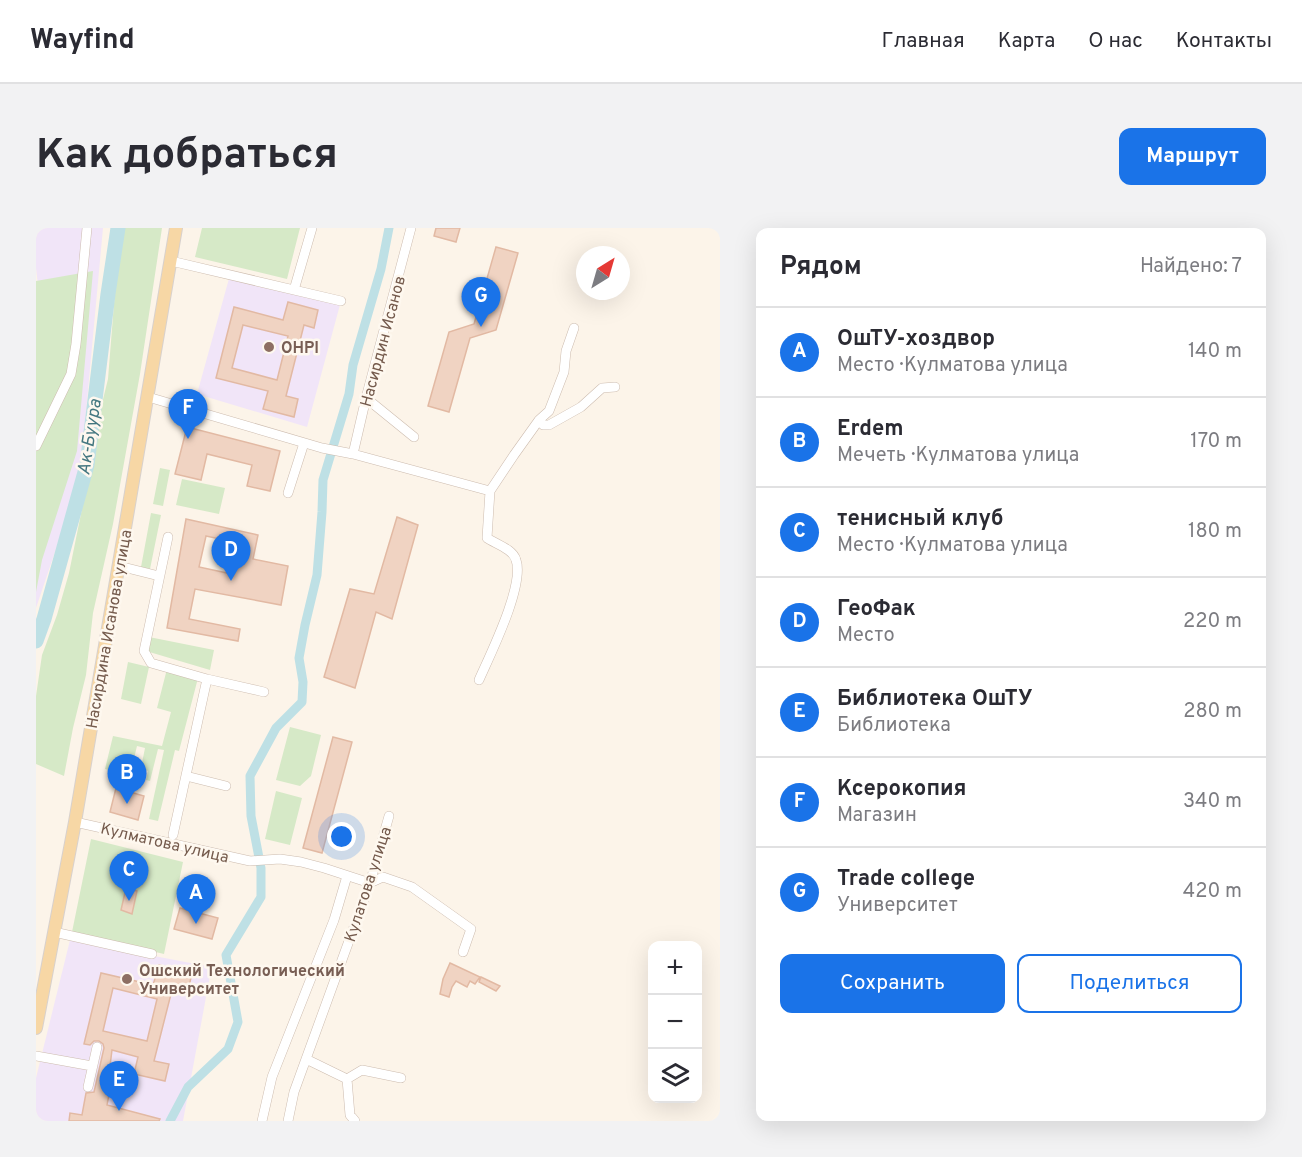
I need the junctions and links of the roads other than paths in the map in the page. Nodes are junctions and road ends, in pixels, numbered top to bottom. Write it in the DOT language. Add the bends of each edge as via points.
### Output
graph roads {
  1 [pos="87,228"];
  2 [pos="176,228"];
  3 [pos="312,228"];
  4 [pos="411,228"];
  5 [pos="171,261"];
  6 [pos="294,290"];
  7 [pos="341,301"];
  8 [pos="573,328"];
  9 [pos="615,387"];
  10 [pos="148,397"];
  11 [pos="366,398"];
  12 [pos="539,420"];
  13 [pos="414,437"];
  14 [pos="304,443"];
  15 [pos="36,446"];
  16 [pos="353,454"];
  17 [pos="490,491"];
  18 [pos="288,493"];
  19 [pos="168,537"];
  20 [pos="119,566"];
  21 [pos="159,576"];
  22 [pos="207,679"];
  23 [pos="479,680"];
  24 [pos="264,692"];
  25 [pos="186,776"];
  26 [pos="225,786"];
  27 [pos="389,816"];
  28 [pos="75,822"];
  29 [pos="173,836"];
  30 [pos="347,876"];
  31 [pos="370,883"];
  32 [pos="54,932"];
  33 [pos="463,952"];
  34 [pos="152,954"];
  35 [pos="36,1028"];
  36 [pos="97,1047"];
  37 [pos="36,1056"];
  38 [pos="306,1059"];
  39 [pos="92,1066"];
  40 [pos="401,1078"];
  41 [pos="347,1079"];
  42 [pos="88,1087"];
  43 [pos="351,1119"];
  44 [pos="262,1121"];
  45 [pos="288,1121"];
  1 -- 15 [label="street" via="71,374"];
  2 -- 5 [label="main road, Насирдина Исанова улица"];
  3 -- 6 [label="street"];
  4 -- 11 [label="street, Насирдин Исанов"];
  5 -- 6 [label="street"];
  5 -- 10 [label="main road, Насирдина Исанова улица"];
  6 -- 7 [label="street"];
  8 -- 12 [label="street" via="564,372 549,411"];
  9 -- 12 [label="street" via="602,388 581,407 549,425"];
  10 -- 14 [label="street"];
  10 -- 20 [label="main road, Насирдина Исанова улица"];
  11 -- 13 [label="street"];
  11 -- 16 [label="street, Насирдин Исанов"];
  12 -- 17 [label="street"];
  14 -- 16 [label="street"];
  14 -- 18 [label="street"];
  16 -- 17 [label="street"];
  17 -- 23 [label="street" via="487,538 512,553 517,562 516,589"];
  19 -- 21 [label="street"];
  20 -- 21 [label="street"];
  20 -- 28 [label="main road, Насирдина Исанова улица"];
  21 -- 22 [label="street" via="144,651 151,663"];
  22 -- 24 [label="street"];
  22 -- 25 [label="street"];
  25 -- 26 [label="street"];
  25 -- 29 [label="street"];
  27 -- 31 [label="street, Кулатова улица"];
  28 -- 30 [label="street, Кулматова улица" via="255,861 301,862"];
  28 -- 32 [label="main road, Насирдина Исанова улица"];
  30 -- 31 [label="street, Кулматова улица"];
  30 -- 44 [label="street" via="334,920 272,1077"];
  31 -- 33 [label="street, Кулматова улица" via="383,877 412,887 471,929"];
  31 -- 38 [label="street, Кулатова улица"];
  32 -- 34 [label="street"];
  32 -- 35 [label="main road, Насирдина Исанова улица"];
  36 -- 39 [label="street"];
  37 -- 39 [label="street"];
  38 -- 41 [label="street"];
  38 -- 45 [label="street, Кулатова улица"];
  39 -- 42 [label="street"];
  40 -- 41 [label="street" via="362,1070"];
  41 -- 43 [label="street"];
}
